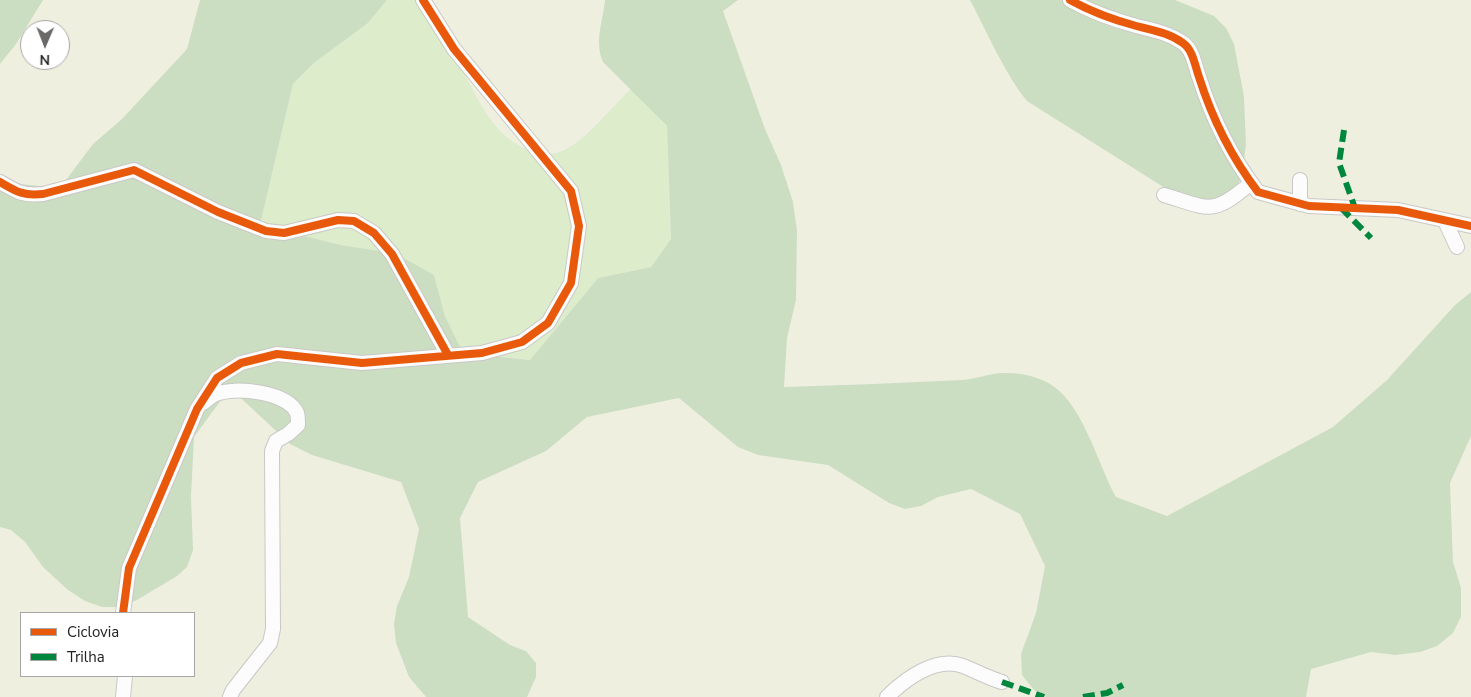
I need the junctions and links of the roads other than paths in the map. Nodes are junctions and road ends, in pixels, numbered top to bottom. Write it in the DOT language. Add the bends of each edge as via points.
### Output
graph roads {
  1 [pos="423,0"];
  2 [pos="1070,0"];
  3 [pos="1300,180"];
  4 [pos="0,182"];
  5 [pos="1251,183"];
  6 [pos="1164,195"];
  7 [pos="1300,204"];
  8 [pos="1445,222"];
  9 [pos="1471,226"];
  10 [pos="1457,247"];
  11 [pos="448,355"];
  12 [pos="197,409"];
  13 [pos="123,612"];
  14 [pos="125,677"];
  15 [pos="1002,682"];
  16 [pos="123,697"];
  17 [pos="230,697"];
  18 [pos="887,697"];
  1 -- 11 [label="street" via="454,49 571,190 579,226 571,283 548,323 522,342 482,353"];
  2 -- 5 [label="street" via="1091,11 1159,31 1184,43 1191,52 1206,102"];
  3 -- 7 [label="street"];
  4 -- 11 [label="street" via="18,193 43,194 134,170 266,232 284,233 328,220 354,221 374,233 392,254"];
  5 -- 6 [label="street" via="1228,203 1207,208"];
  5 -- 7 [label="street" via="1258,192"];
  7 -- 8 [label="street" via="1398,210"];
  8 -- 9 [label="street"];
  8 -- 10 [label="street"];
  11 -- 12 [label="street" via="362,363 277,354 241,363 217,378"];
  12 -- 13 [label="street" via="129,568"];
  12 -- 17 [label="street" via="216,394 258,392 288,402 297,413 298,424 276,441 272,451 270,643"];
  14 -- 16 [label="street"];
  15 -- 18 [label="street" via="962,665 948,663 922,670"];
}
